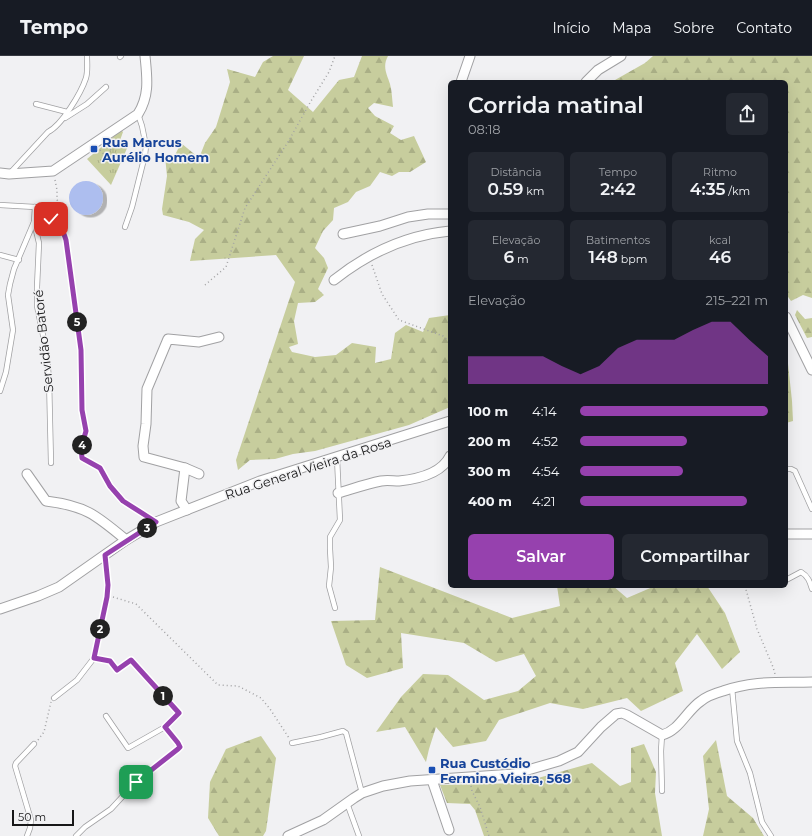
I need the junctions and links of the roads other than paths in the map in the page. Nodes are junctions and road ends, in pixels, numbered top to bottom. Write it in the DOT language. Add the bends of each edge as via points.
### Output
graph roads {
  1 [pos="87,56"];
  2 [pos="145,56"];
  3 [pos="470,56"];
  4 [pos="621,56"];
  5 [pos="462,80"];
  6 [pos="588,80"];
  7 [pos="106,87"];
  8 [pos="36,104"];
  9 [pos="68,112"];
  10 [pos="138,114"];
  11 [pos="64,118"];
  12 [pos="5,173"];
  13 [pos="0,205"];
  14 [pos="35,207"];
  15 [pos="448,214"];
  16 [pos="34,222"];
  17 [pos="125,227"];
  18 [pos="448,231"];
  19 [pos="343,234"];
  20 [pos="0,255"];
  21 [pos="19,260"];
  22 [pos="334,280"];
  23 [pos="788,321"];
  24 [pos="788,336"];
  25 [pos="219,337"];
  26 [pos="797,340"];
  27 [pos="812,370"];
  28 [pos="0,391"];
  29 [pos="82,410"];
  30 [pos="448,422"];
  31 [pos="337,458"];
  32 [pos="448,459"];
  33 [pos="51,463"];
  34 [pos="185,468"];
  35 [pos="788,469"];
  36 [pos="27,474"];
  37 [pos="199,474"];
  38 [pos="338,493"];
  39 [pos="812,509"];
  40 [pos="187,510"];
  41 [pos="788,534"];
  42 [pos="812,534"];
  43 [pos="126,540"];
  44 [pos="105,555"];
  45 [pos="788,579"];
  46 [pos="812,590"];
  47 [pos="335,608"];
  48 [pos="0,609"];
  49 [pos="812,682"];
  50 [pos="732,688"];
  51 [pos="54,698"];
  52 [pos="179,713"];
  53 [pos="106,716"];
  54 [pos="165,727"];
  55 [pos="662,735"];
  56 [pos="292,742"];
  57 [pos="34,744"];
  58 [pos="432,780"];
  59 [pos="662,791"];
  60 [pos="362,793"];
  61 [pos="347,803"];
  62 [pos="450,830"];
  63 [pos="27,836"];
  64 [pos="76,836"];
  65 [pos="288,836"];
  66 [pos="359,836"];
  67 [pos="770,836"];
  1 -- 9 [label="lane" via="84,84"];
  2 -- 10 [label="street" via="146,96"];
  3 -- 5 [label="street"];
  4 -- 6 [label="street" via="598,70"];
  7 -- 11 [label="lane" via="87,104"];
  8 -- 9 [label="lane"];
  9 -- 11 [label="lane"];
  10 -- 12 [label="street" via="53,171"];
  10 -- 17 [label="lane" via="146,146 145,155"];
  11 -- 12 [label="lane"];
  13 -- 14 [label="lane"];
  14 -- 16 [label="lane, Servidão Batoré"];
  14 -- 29 [label="lane" via="64,231 81,350"];
  15 -- 19 [label="street" via="408,217"];
  16 -- 21 [label="lane"];
  16 -- 33 [label="lane, Servidão Batoré" via="39,243 38,306 49,378"];
  18 -- 22 [label="street" via="408,238 369,255"];
  20 -- 21 [label="lane"];
  21 -- 28 [label="lane" via="14,269 8,295 13,330"];
  23 -- 26 [label="street"];
  24 -- 26 [label="street"];
  25 -- 34 [label="street" via="199,342 168,339 147,389 144,457"];
  26 -- 27 [label="street"];
  30 -- 31 [label="street, Rua General Vieira da Rosa"];
  31 -- 38 [label="lane"];
  31 -- 40 [label="street, Rua General Vieira da Rosa" via="260,481"];
  32 -- 38 [label="street" via="440,469 432,473 401,481 381,481"];
  34 -- 37 [label="street"];
  34 -- 40 [label="street" via="181,501"];
  35 -- 39 [label="lane" via="795,472"];
  36 -- 43 [label="street" via="46,501 67,504 87,511"];
  38 -- 47 [label="lane" via="340,520 330,537 329,586"];
  40 -- 43 [label="street, Rua General Vieira da Rosa" via="156,522"];
  41 -- 42 [label="street"];
  43 -- 44 [label="street, Rua General Vieira da Rosa"];
  44 -- 48 [label="street, Rua General Vieira da Rosa" via="59,587"];
  44 -- 51 [label="lane" via="107,595 94,658 77,680"];
  45 -- 46 [label="lane" via="801,572 805,574"];
  49 -- 50 [label="street" via="753,683"];
  50 -- 55 [label="street" via="702,700 673,730"];
  50 -- 67 [label="lane" via="737,741 750,773 762,822"];
  52 -- 54 [label="lane"];
  53 -- 54 [label="lane" via="128,748"];
  54 -- 64 [label="lane" via="180,747 136,782 111,809"];
  55 -- 58 [label="street" via="622,713 616,714 578,752 559,761 514,774"];
  55 -- 59 [label="lane"];
  56 -- 60 [label="lane" via="343,731 346,733"];
  57 -- 63 [label="lane" via="15,766 31,820"];
  58 -- 60 [label="street" via="394,783"];
  58 -- 62 [label="street"];
  60 -- 61 [label="street"];
  61 -- 65 [label="street" via="323,820"];
  61 -- 66 [label="lane"];
}
